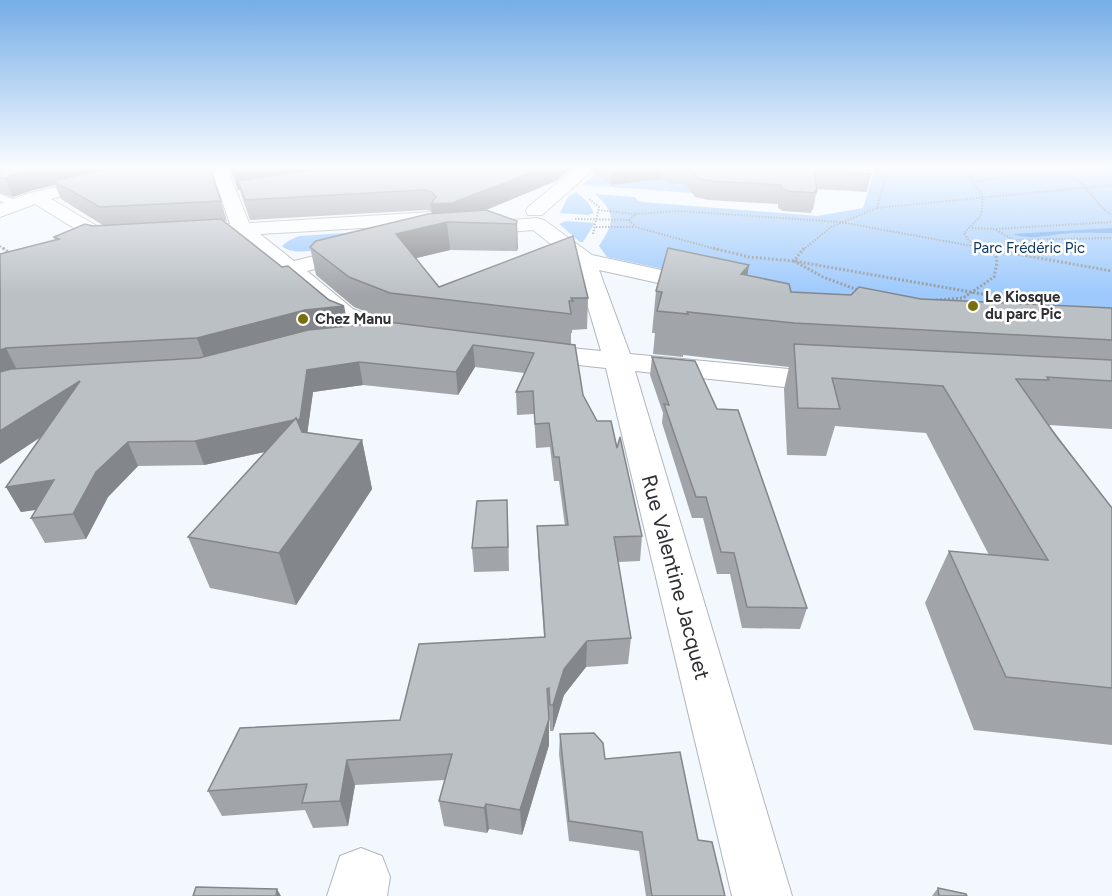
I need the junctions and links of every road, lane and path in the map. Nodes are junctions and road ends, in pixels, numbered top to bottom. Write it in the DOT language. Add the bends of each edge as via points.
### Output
graph roads {
  1 [pos="57,210"];
  2 [pos="238,210"];
  3 [pos="544,210"];
  4 [pos="598,210"];
  5 [pos="872,210"];
  6 [pos="982,210"];
  7 [pos="636,214"];
  8 [pos="536,218"];
  9 [pos="598,218"];
  10 [pos="629,220"];
  11 [pos="840,222"];
  12 [pos="1112,222"];
  13 [pos="596,227"];
  14 [pos="636,227"];
  15 [pos="971,228"];
  16 [pos="242,229"];
  17 [pos="995,229"];
  18 [pos="173,232"];
  19 [pos="138,234"];
  20 [pos="1112,238"];
  21 [pos="406,239"];
  22 [pos="1014,240"];
  23 [pos="0,246"];
  24 [pos="372,248"];
  25 [pos="18,250"];
  26 [pos="994,250"];
  27 [pos="8,252"];
  28 [pos="0,255"];
  29 [pos="585,260"];
  30 [pos="794,261"];
  31 [pos="290,269"];
  32 [pos="1112,272"];
  33 [pos="732,292"];
  34 [pos="866,293"];
  35 [pos="971,294"];
  36 [pos="929,301"];
  37 [pos="1049,306"];
  38 [pos="333,339"];
  39 [pos="511,350"];
  40 [pos="618,360"];
  41 [pos="860,382"];
  42 [pos="762,896"];
  1 -- 19 [label="street" via="100,236"];
  2 -- 16 [label="street"];
  3 -- 8 [label="street"];
  4 -- 7 [label="path"];
  4 -- 9 [label="path"];
  5 -- 11 [label="path"];
  6 -- 15 [label="path"];
  7 -- 10 [label="path"];
  7 -- 11 [label="path" via="679,211"];
  8 -- 9 [label="path"];
  8 -- 16 [label="street"];
  8 -- 21 [label="street"];
  8 -- 29 [label="street"];
  9 -- 10 [label="path"];
  9 -- 13 [label="path"];
  10 -- 14 [label="path"];
  11 -- 26 [label="path"];
  11 -- 30 [label="path" via="820,232"];
  12 -- 17 [label="path"];
  13 -- 14 [label="path"];
  13 -- 29 [label="path"];
  14 -- 30 [label="path" via="701,247"];
  15 -- 17 [label="path"];
  15 -- 26 [label="path" via="964,233 969,241"];
  16 -- 18 [label="street"];
  16 -- 31 [label="street"];
  17 -- 22 [label="path"];
  20 -- 22 [label="path"];
  22 -- 26 [label="path"];
  23 -- 27 [label="path"];
  24 -- 31 [label="street"];
  25 -- 27 [label="path"];
  26 -- 32 [label="path"];
  26 -- 35 [label="path" via="994,277"];
  27 -- 28 [label="path"];
  29 -- 33 [label="street"];
  29 -- 40 [label="street, Rue Valentine Jacquet"];
  30 -- 34 [label="path"];
  30 -- 35 [label="path"];
  31 -- 38 [label="street" via="344,314 402,335"];
  35 -- 36 [label="path"];
  35 -- 37 [label="path"];
  39 -- 40 [label="street"];
  40 -- 41 [label="street"];
  40 -- 42 [label="street, Rue Valentine Jacquet"];
}
